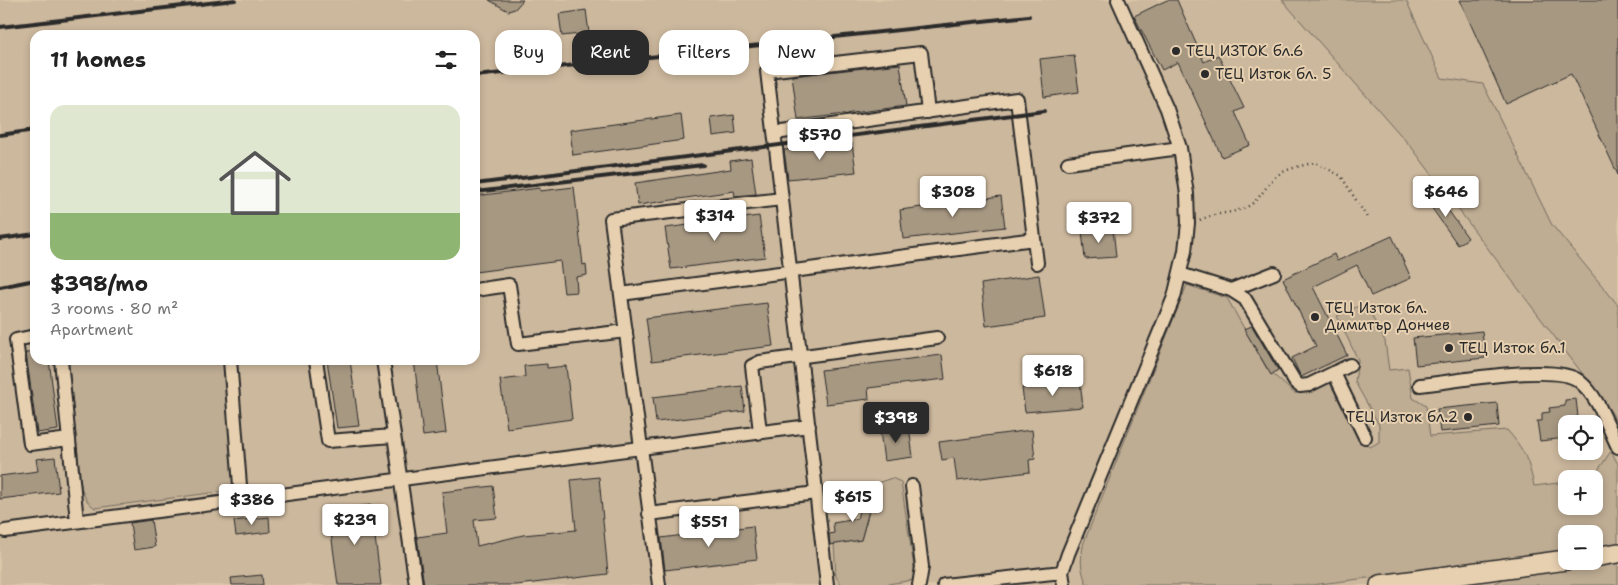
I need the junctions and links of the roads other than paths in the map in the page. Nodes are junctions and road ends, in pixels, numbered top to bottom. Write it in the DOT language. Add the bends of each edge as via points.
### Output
graph roads {
  1 [pos="1118,0"];
  2 [pos="928,112"];
  3 [pos="775,134"];
  4 [pos="1180,148"];
  5 [pos="1068,163"];
  6 [pos="782,198"];
  7 [pos="1034,239"];
  8 [pos="1037,263"];
  9 [pos="790,271"];
  10 [pos="1274,273"];
  11 [pos="1180,274"];
  12 [pos="480,289"];
  13 [pos="1231,290"];
  14 [pos="621,294"];
  15 [pos="626,331"];
  16 [pos="30,337"];
  17 [pos="936,338"];
  18 [pos="800,357"];
  19 [pos="62,365"];
  20 [pos="230,365"];
  21 [pos="317,365"];
  22 [pos="384,365"];
  23 [pos="1350,365"];
  24 [pos="1334,373"];
  25 [pos="1420,385"];
  26 [pos="809,426"];
  27 [pos="760,431"];
  28 [pos="393,436"];
  29 [pos="1365,437"];
  30 [pos="69,439"];
  31 [pos="640,446"];
  32 [pos="1618,447"];
  33 [pos="400,480"];
  34 [pos="912,486"];
  35 [pos="816,494"];
  36 [pos="240,498"];
  37 [pos="649,514"];
  38 [pos="77,521"];
  39 [pos="5,530"];
  40 [pos="1618,553"];
  41 [pos="1603,556"];
  42 [pos="1558,561"];
  43 [pos="1500,569"];
  44 [pos="1062,572"];
  45 [pos="416,585"];
  46 [pos="657,585"];
  47 [pos="827,585"];
  48 [pos="919,585"];
  49 [pos="944,585"];
  50 [pos="1064,585"];
  51 [pos="1380,585"];
  52 [pos="1484,585"];
  1 -- 4 [label="street" via="1167,109"];
  2 -- 3 [label="street"];
  2 -- 3 [label="street" via="921,53 767,70"];
  2 -- 7 [label="street" via="1017,99"];
  3 -- 6 [label="street"];
  4 -- 5 [label="street"];
  4 -- 11 [label="street" via="1188,223"];
  6 -- 9 [label="street"];
  6 -- 14 [label="street" via="611,219"];
  7 -- 8 [label="street"];
  7 -- 9 [label="street"];
  9 -- 14 [label="street"];
  9 -- 18 [label="street"];
  10 -- 13 [label="street"];
  11 -- 13 [label="street"];
  11 -- 44 [label="street" via="1159,336"];
  12 -- 15 [label="street" via="509,286 518,344"];
  13 -- 24 [label="street" via="1245,299 1295,382 1300,386 1309,384"];
  14 -- 15 [label="street"];
  15 -- 31 [label="street"];
  16 -- 30 [label="street" via="16,340 30,444"];
  17 -- 18 [label="street"];
  18 -- 26 [label="street"];
  18 -- 27 [label="street" via="752,366"];
  19 -- 30 [label="street"];
  20 -- 36 [label="street"];
  21 -- 28 [label="street" via="328,441"];
  22 -- 28 [label="street"];
  23 -- 24 [label="street"];
  24 -- 29 [label="street"];
  25 -- 32 [label="street" via="1535,372 1578,379 1593,396"];
  26 -- 27 [label="street"];
  26 -- 35 [label="street"];
  27 -- 31 [label="street"];
  28 -- 33 [label="street"];
  30 -- 38 [label="street"];
  31 -- 33 [label="street"];
  31 -- 37 [label="street"];
  33 -- 36 [label="street"];
  33 -- 45 [label="street"];
  34 -- 48 [label="street" via="922,566"];
  35 -- 37 [label="street"];
  35 -- 47 [label="street"];
  36 -- 38 [label="street"];
  37 -- 46 [label="street"];
  38 -- 39 [label="street"];
  40 -- 41 [label="highway"];
  42 -- 43 [label="highway"];
  43 -- 51 [label="highway"];
  43 -- 52 [label="highway"];
  44 -- 49 [label="street"];
  44 -- 50 [label="street"];
}
